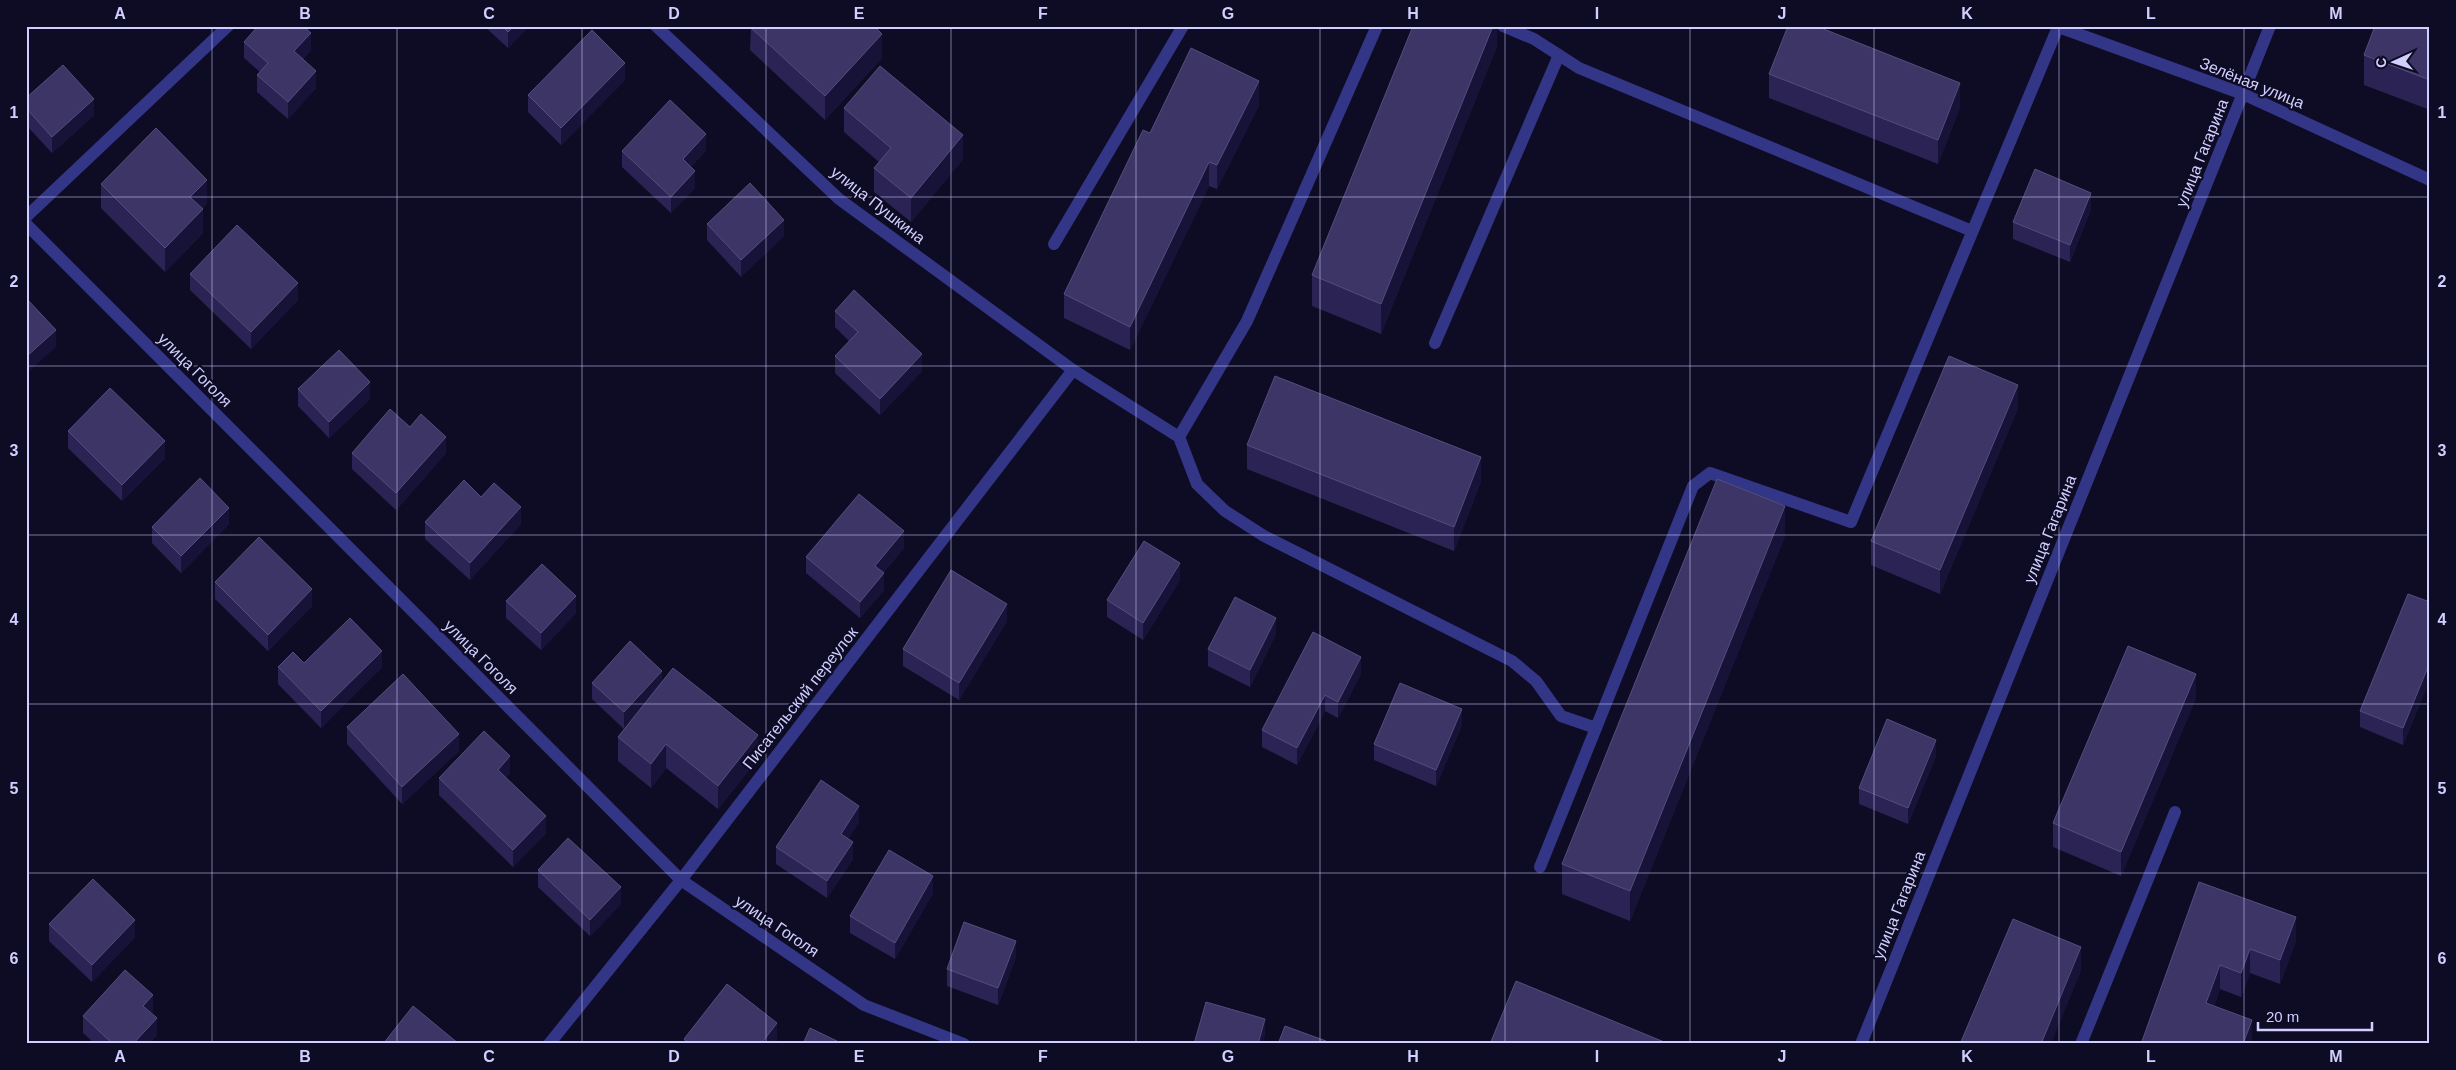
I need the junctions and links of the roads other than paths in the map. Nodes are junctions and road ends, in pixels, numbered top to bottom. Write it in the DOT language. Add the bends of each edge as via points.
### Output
graph roads {
  1 [pos="228,26"];
  2 [pos="656,26"];
  3 [pos="1183,26"];
  4 [pos="1377,26"];
  5 [pos="1503,26"];
  6 [pos="2057,26"];
  7 [pos="2270,26"];
  8 [pos="1559,55"];
  9 [pos="2243,94"];
  10 [pos="2430,180"];
  11 [pos="26,217"];
  12 [pos="26,224"];
  13 [pos="1972,231"];
  14 [pos="1054,244"];
  15 [pos="1435,343"];
  16 [pos="1073,370"];
  17 [pos="1179,437"];
  18 [pos="1596,728"];
  19 [pos="2175,812"];
  20 [pos="1540,867"];
  21 [pos="681,880"];
  22 [pos="549,1044"];
  23 [pos="964,1044"];
  24 [pos="1861,1044"];
  25 [pos="2081,1044"];
  1 -- 11 [label="street"];
  2 -- 16 [label="street, улица Пушкина" via="839,199"];
  3 -- 14 [label="street"];
  4 -- 17 [label="street" via="1247,322"];
  5 -- 8 [label="street" via="1534,39"];
  6 -- 9 [label="street, Зелёная улица"];
  6 -- 13 [label="street"];
  7 -- 9 [label="street, улица Гагарина"];
  8 -- 13 [label="street" via="1579,68"];
  8 -- 15 [label="street"];
  9 -- 10 [label="street, Зелёная улица"];
  9 -- 24 [label="street, улица Гагарина"];
  12 -- 21 [label="street, улица Гоголя"];
  13 -- 18 [label="street" via="1851,522 1710,473 1694,486"];
  16 -- 17 [label="street, улица Пушкина"];
  16 -- 21 [label="street, Писательский переулок"];
  17 -- 18 [label="street" via="1197,484 1225,511 1264,536 1512,661 1536,681 1561,716"];
  18 -- 20 [label="street"];
  19 -- 25 [label="street"];
  21 -- 22 [label="street, Писательский переулок"];
  21 -- 23 [label="street, улица Гоголя" via="864,1005"];
}
